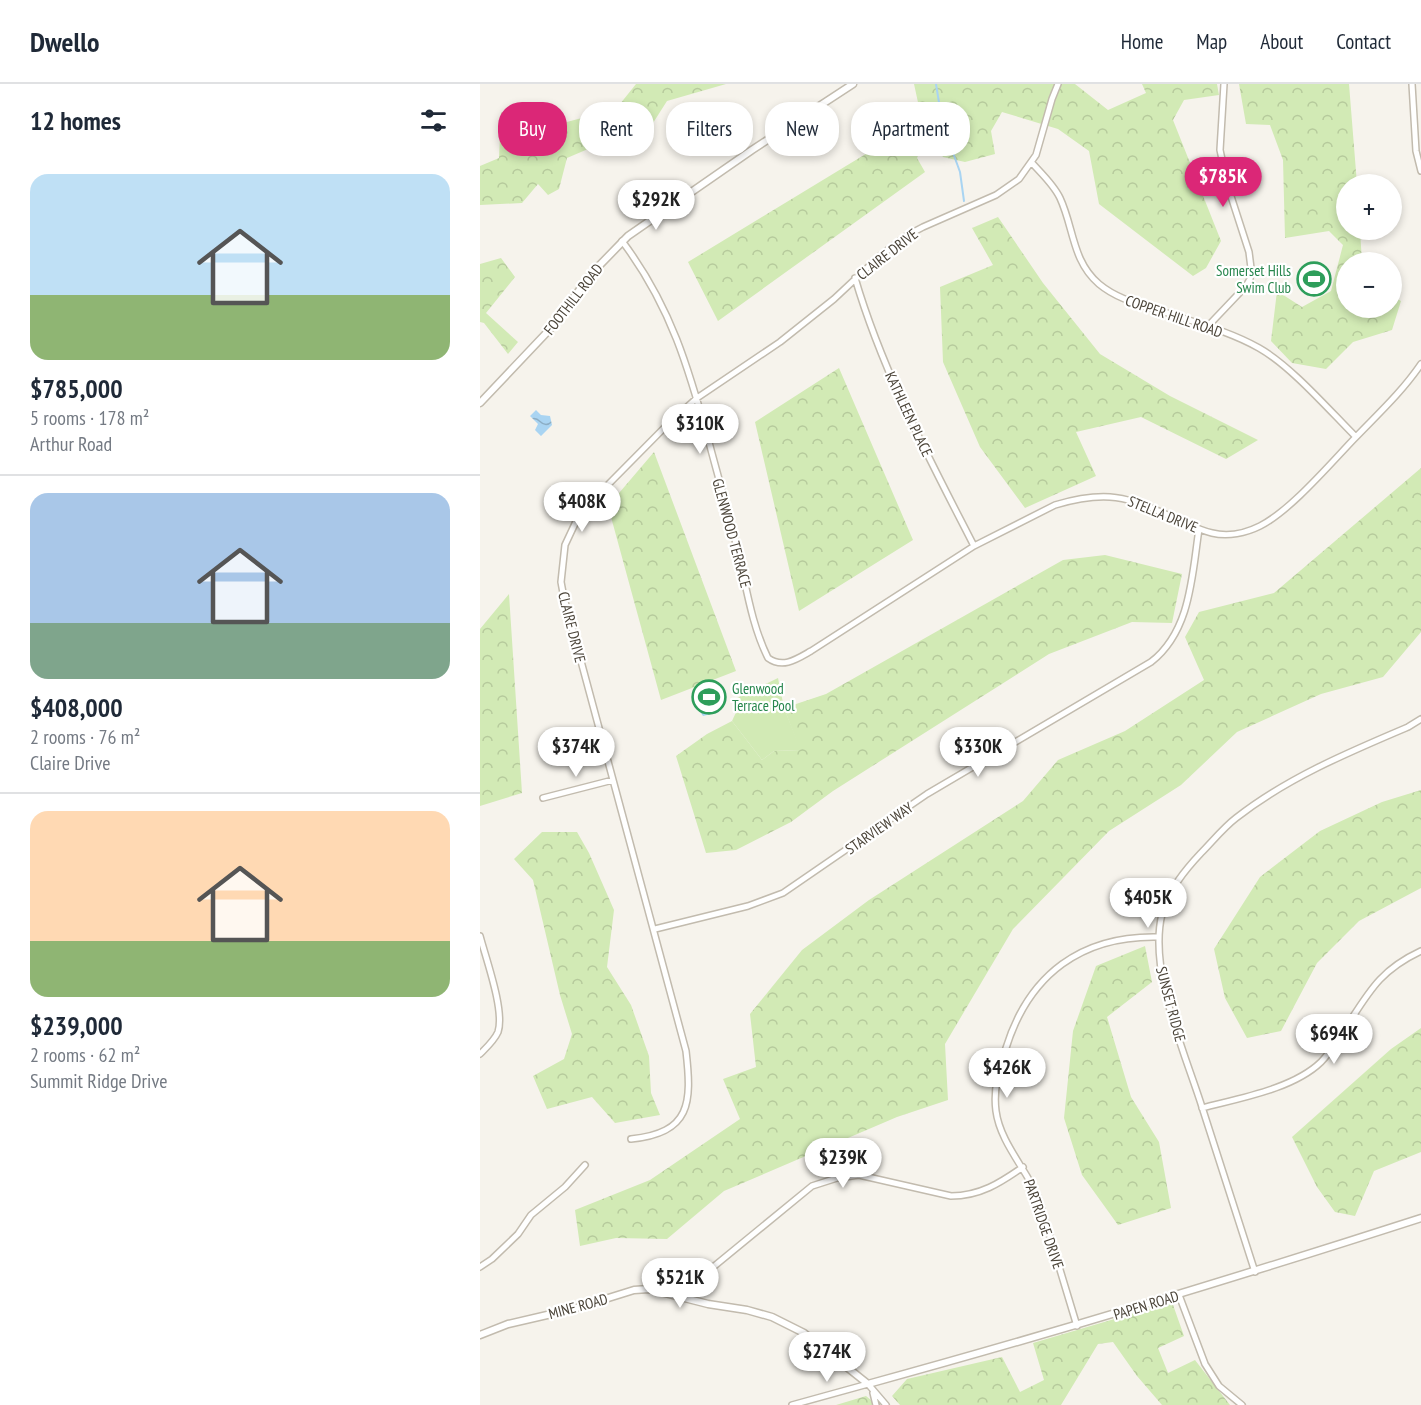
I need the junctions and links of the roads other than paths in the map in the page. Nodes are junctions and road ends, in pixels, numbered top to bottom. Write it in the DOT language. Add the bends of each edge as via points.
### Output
graph roads {
  1 [pos="853,84"];
  2 [pos="1058,84"];
  3 [pos="1224,84"];
  4 [pos="1413,84"];
  5 [pos="1032,163"];
  6 [pos="1421,171"];
  7 [pos="622,241"];
  8 [pos="855,278"];
  9 [pos="1208,327"];
  10 [pos="1421,364"];
  11 [pos="697,398"];
  12 [pos="480,403"];
  13 [pos="1356,437"];
  14 [pos="1199,529"];
  15 [pos="974,546"];
  16 [pos="772,661"];
  17 [pos="1421,718"];
  18 [pos="614,780"];
  19 [pos="543,798"];
  20 [pos="655,930"];
  21 [pos="480,936"];
  22 [pos="1160,937"];
  23 [pos="1421,951"];
  24 [pos="480,1054"];
  25 [pos="1202,1108"];
  26 [pos="631,1139"];
  27 [pos="585,1165"];
  28 [pos="1023,1167"];
  29 [pos="1421,1218"];
  30 [pos="480,1267"];
  31 [pos="1255,1272"];
  32 [pos="679,1295"];
  33 [pos="1179,1295"];
  34 [pos="1077,1326"];
  35 [pos="480,1335"];
  36 [pos="868,1384"];
  37 [pos="873,1392"];
  38 [pos="792,1405"];
  39 [pos="876,1405"];
  40 [pos="886,1405"];
  41 [pos="1242,1405"];
  1 -- 7 [label="street, FOOTHILL ROAD"];
  2 -- 5 [label="street, CLAIRE DRIVE"];
  3 -- 9 [label="street" via="1220,150 1251,268 1246,286"];
  4 -- 6 [label="street" via="1416,151"];
  5 -- 8 [label="street, CLAIRE DRIVE" via="1011,187 906,236"];
  5 -- 9 [label="street, COPPER HILL ROAD" via="1060,198 1078,259 1090,276 1119,297"];
  7 -- 11 [label="street, GLENWOOD TERRACE" via="666,309"];
  7 -- 12 [label="street, FOOTHILL ROAD" via="592,273 552,327"];
  8 -- 11 [label="street, CLAIRE DRIVE" via="780,342"];
  8 -- 15 [label="street, KATHLEEN PLACE" via="899,398"];
  9 -- 13 [label="street, COPPER HILL ROAD" via="1258,347 1274,358"];
  10 -- 13 [label="street, STELLA DRIVE"];
  11 -- 16 [label="street, GLENWOOD TERRACE" via="759,641"];
  11 -- 18 [label="street, CLAIRE DRIVE" via="580,513 565,545 561,582 564,598"];
  13 -- 14 [label="street, STELLA DRIVE" via="1287,506 1262,525 1235,534"];
  14 -- 15 [label="street, STELLA DRIVE" via="1142,503 1103,496 1055,505"];
  14 -- 20 [label="street, STARVIEW WAY" via="1179,627 1151,662 927,794 783,893"];
  15 -- 16 [label="street, STELLA DRIVE" via="795,661"];
  17 -- 22 [label="street, SUNSET RIDGE" via="1319,766 1236,818 1175,885 1162,913"];
  18 -- 19 [label="street"];
  18 -- 20 [label="street, CLAIRE DRIVE"];
  20 -- 26 [label="street, CLAIRE DRIVE" via="686,1051 687,1101 675,1125 655,1136"];
  21 -- 24 [label="street" via="500,1022 494,1039"];
  22 -- 25 [label="street, SUNSET RIDGE" via="1161,970"];
  22 -- 28 [label="street, PARTRIDGE DRIVE" via="1128,937 1086,950 1050,973 1031,997 1009,1037 995,1090 1001,1131"];
  23 -- 25 [label="street" via="1382,975 1328,1054 1306,1074"];
  25 -- 31 [label="street, SUNSET RIDGE"];
  27 -- 30 [label="street"];
  28 -- 32 [label="street" via="991,1188 960,1196 859,1175 812,1186"];
  28 -- 34 [label="street, PARTRIDGE DRIVE" via="1038,1197"];
  29 -- 31 [label="street, PAPEN ROAD"];
  31 -- 33 [label="street, PAPEN ROAD"];
  32 -- 35 [label="street, MINE ROAD" via="634,1290"];
  32 -- 36 [label="street, MINE ROAD" via="760,1313 792,1326"];
  33 -- 34 [label="street, PAPEN ROAD"];
  33 -- 41 [label="street" via="1205,1364 1220,1386"];
  34 -- 36 [label="street, PAPEN ROAD"];
  36 -- 37 [label="street"];
  36 -- 38 [label="street"];
  37 -- 39 [label="street"];
  37 -- 40 [label="street"];
}
